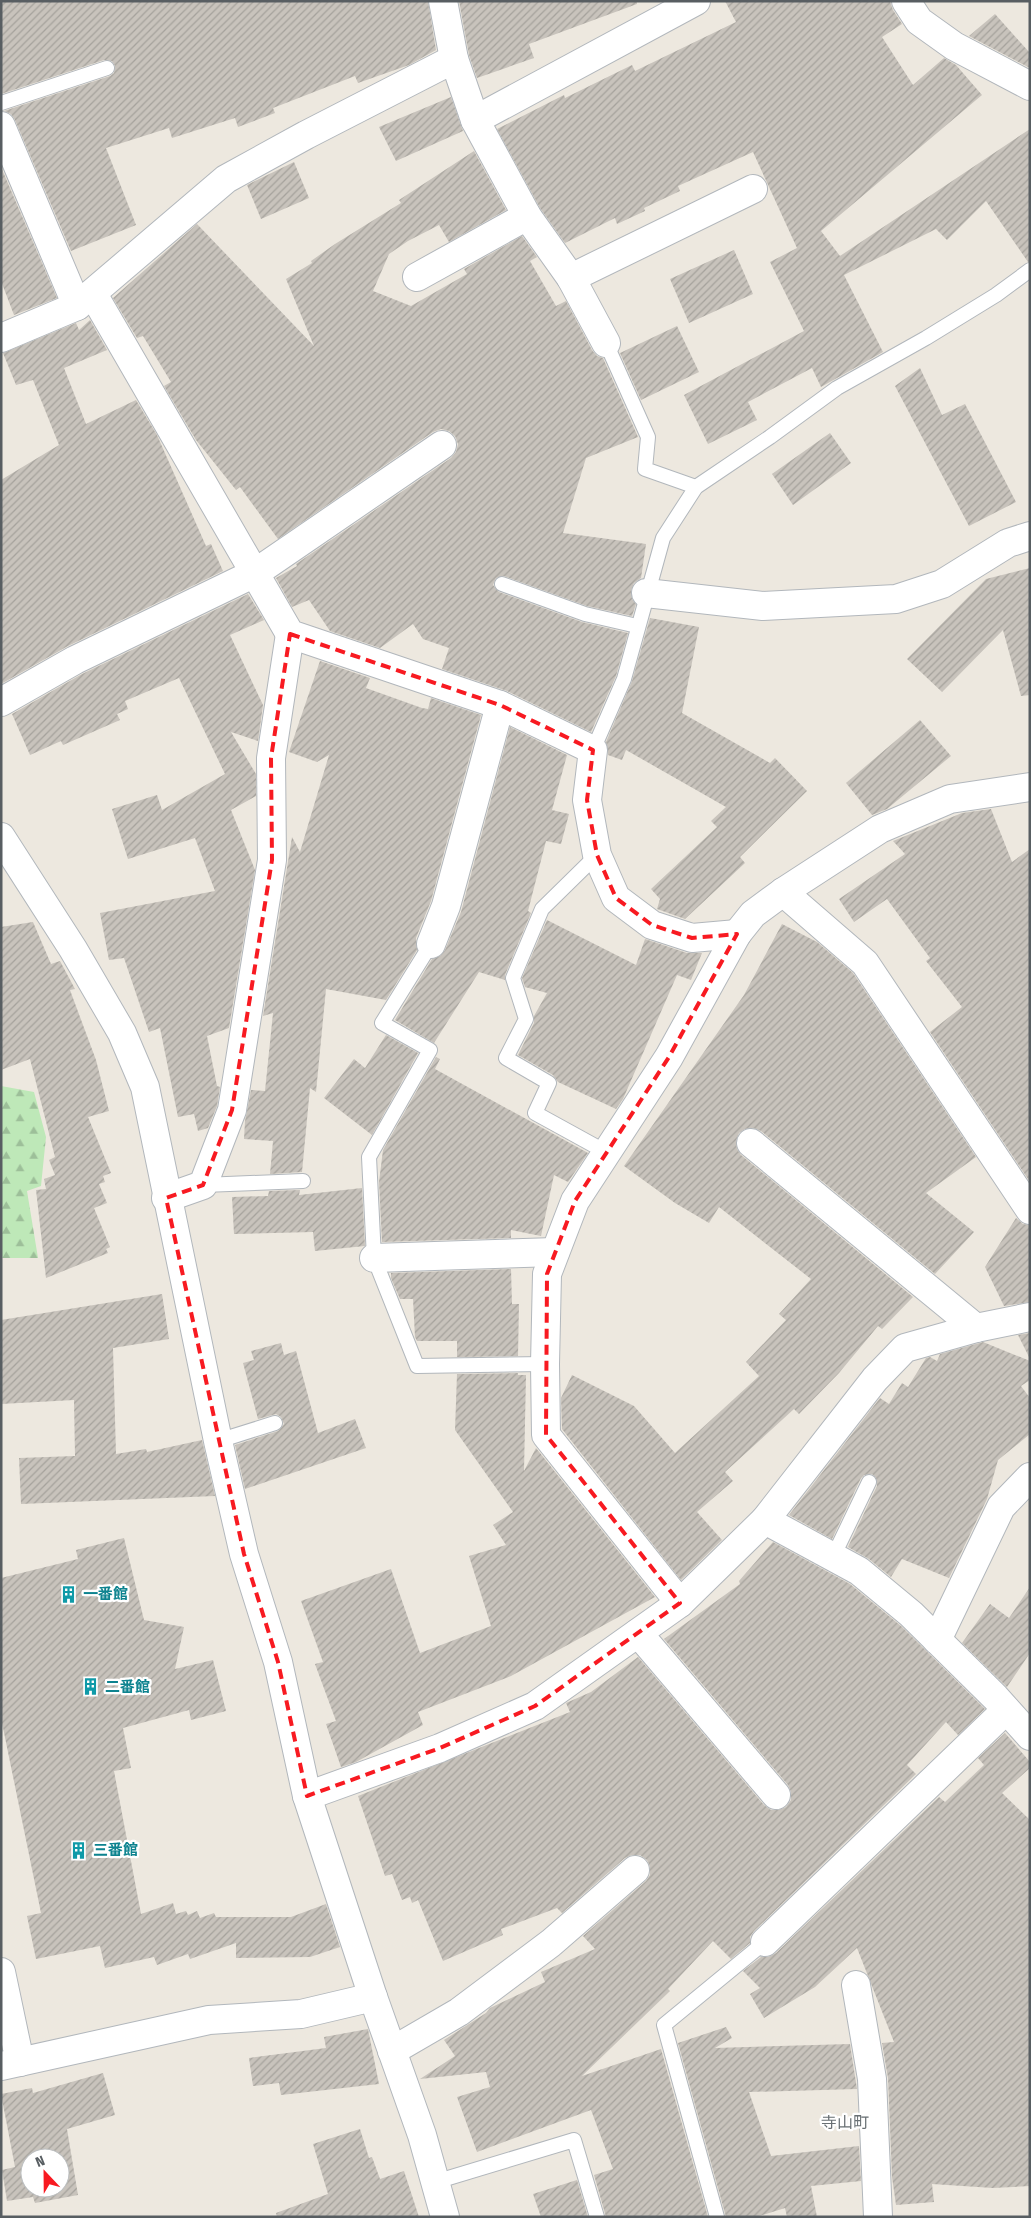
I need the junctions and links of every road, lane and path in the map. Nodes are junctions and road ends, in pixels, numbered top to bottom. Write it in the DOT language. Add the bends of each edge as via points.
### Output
graph roads {
  1 [pos="443,1"];
  2 [pos="696,1"];
  3 [pos="906,1"];
  4 [pos="454,59"];
  5 [pos="107,68"];
  6 [pos="1030,86"];
  7 [pos="1,103"];
  8 [pos="475,120"];
  9 [pos="1,126"];
  10 [pos="753,189"];
  11 [pos="527,216"];
  12 [pos="1030,270"];
  13 [pos="418,277"];
  14 [pos="571,278"];
  15 [pos="85,300"];
  16 [pos="1,338"];
  17 [pos="606,343"];
  18 [pos="442,445"];
  19 [pos="696,486"];
  20 [pos="1030,536"];
  21 [pos="255,573"];
  22 [pos="502,584"];
  23 [pos="646,593"];
  24 [pos="637,626"];
  25 [pos="290,634"];
  26 [pos="1,702"];
  27 [pos="500,705"];
  28 [pos="593,750"];
  29 [pos="1030,787"];
  30 [pos="1,837"];
  31 [pos="597,855"];
  32 [pos="783,892"];
  33 [pos="737,934"];
  34 [pos="431,944"];
  35 [pos="751,1142"];
  36 [pos="606,1152"];
  37 [pos="303,1181"];
  38 [pos="203,1185"];
  39 [pos="166,1198"];
  40 [pos="1030,1210"];
  41 [pos="555,1252"];
  42 [pos="374,1258"];
  43 [pos="1030,1317"];
  44 [pos="976,1328"];
  45 [pos="544,1364"];
  46 [pos="275,1423"];
  47 [pos="218,1441"];
  48 [pos="1030,1477"];
  49 [pos="869,1482"];
  50 [pos="765,1520"];
  51 [pos="834,1557"];
  52 [pos="680,1603"];
  53 [pos="638,1634"];
  54 [pos="937,1640"];
  55 [pos="1006,1710"];
  56 [pos="1030,1736"];
  57 [pos="776,1795"];
  58 [pos="307,1796"];
  59 [pos="634,1870"];
  60 [pos="765,1942"];
  61 [pos="1,1972"];
  62 [pos="856,1984"];
  63 [pos="373,1997"];
  64 [pos="392,2050"];
  65 [pos="11,2064"];
  66 [pos="435,2182"];
  67 [pos="445,2217"];
  68 [pos="597,2217"];
  69 [pos="717,2217"];
  70 [pos="878,2217"];
  1 -- 4 [label="street"];
  2 -- 8 [label="street"];
  3 -- 6 [label="street" via="918,21 954,46"];
  4 -- 8 [label="street"];
  4 -- 15 [label="street" via="226,179"];
  5 -- 7 [label="lane"];
  8 -- 11 [label="street"];
  9 -- 15 [label="street"];
  10 -- 14 [label="street"];
  11 -- 13 [label="street"];
  11 -- 14 [label="street"];
  12 -- 19 [label="lane" via="926,338 837,388 770,438"];
  14 -- 17 [label="street"];
  15 -- 16 [label="street"];
  15 -- 21 [label="street"];
  17 -- 19 [label="lane" via="648,437 645,469"];
  18 -- 21 [label="street"];
  19 -- 23 [label="lane" via="663,538"];
  20 -- 23 [label="street" via="1008,543 942,584 896,599 763,606"];
  21 -- 25 [label="street"];
  21 -- 26 [label="street" via="75,660"];
  22 -- 24 [label="lane" via="585,614"];
  23 -- 24 [label="lane"];
  24 -- 28 [label="lane" via="624,679"];
  25 -- 27 [label="street"];
  25 -- 38 [label="street" via="271,758 272,860 232,1110"];
  27 -- 28 [label="street"];
  27 -- 34 [label="street" via="446,906"];
  28 -- 31 [label="street" via="588,800"];
  29 -- 32 [label="street" via="950,799 880,829"];
  30 -- 39 [label="street" via="122,1033 145,1087"];
  31 -- 33 [label="street" via="616,898 652,925 692,938"];
  31 -- 36 [label="lane" via="542,909 513,978 526,1018 506,1058 548,1083 535,1113"];
  32 -- 33 [label="street" via="752,914"];
  32 -- 40 [label="street" via="865,963"];
  33 -- 36 [label="street" via="669,1057"];
  34 -- 42 [label="lane" via="382,1022 430,1050 369,1157"];
  35 -- 44 [label="street"];
  36 -- 41 [label="street" via="575,1201"];
  37 -- 38 [label="lane"];
  38 -- 39 [label="street"];
  39 -- 47 [label="street"];
  41 -- 42 [label="street"];
  41 -- 45 [label="street" via="547,1274"];
  42 -- 45 [label="lane" via="417,1366"];
  43 -- 44 [label="street"];
  44 -- 50 [label="street" via="905,1348 875,1379"];
  45 -- 52 [label="street" via="546,1435"];
  46 -- 47 [label="lane"];
  47 -- 58 [label="street" via="244,1554 278,1662"];
  48 -- 54 [label="street" via="1001,1507"];
  49 -- 51 [label="lane"];
  50 -- 51 [label="street"];
  50 -- 52 [label="street"];
  51 -- 54 [label="street" via="859,1571"];
  52 -- 53 [label="street"];
  53 -- 57 [label="street"];
  53 -- 58 [label="street" via="535,1706 440,1748"];
  54 -- 55 [label="street"];
  55 -- 56 [label="street"];
  55 -- 60 [label="street"];
  58 -- 63 [label="street"];
  59 -- 64 [label="street" via="551,1943 459,2012"];
  60 -- 69 [label="lane" via="664,2025"];
  61 -- 65 [label="street"];
  62 -- 70 [label="street" via="872,2079"];
  63 -- 64 [label="street"];
  63 -- 65 [label="street" via="301,2014 209,2020"];
  64 -- 66 [label="street"];
  66 -- 67 [label="street"];
  66 -- 68 [label="lane" via="574,2140"];
}
